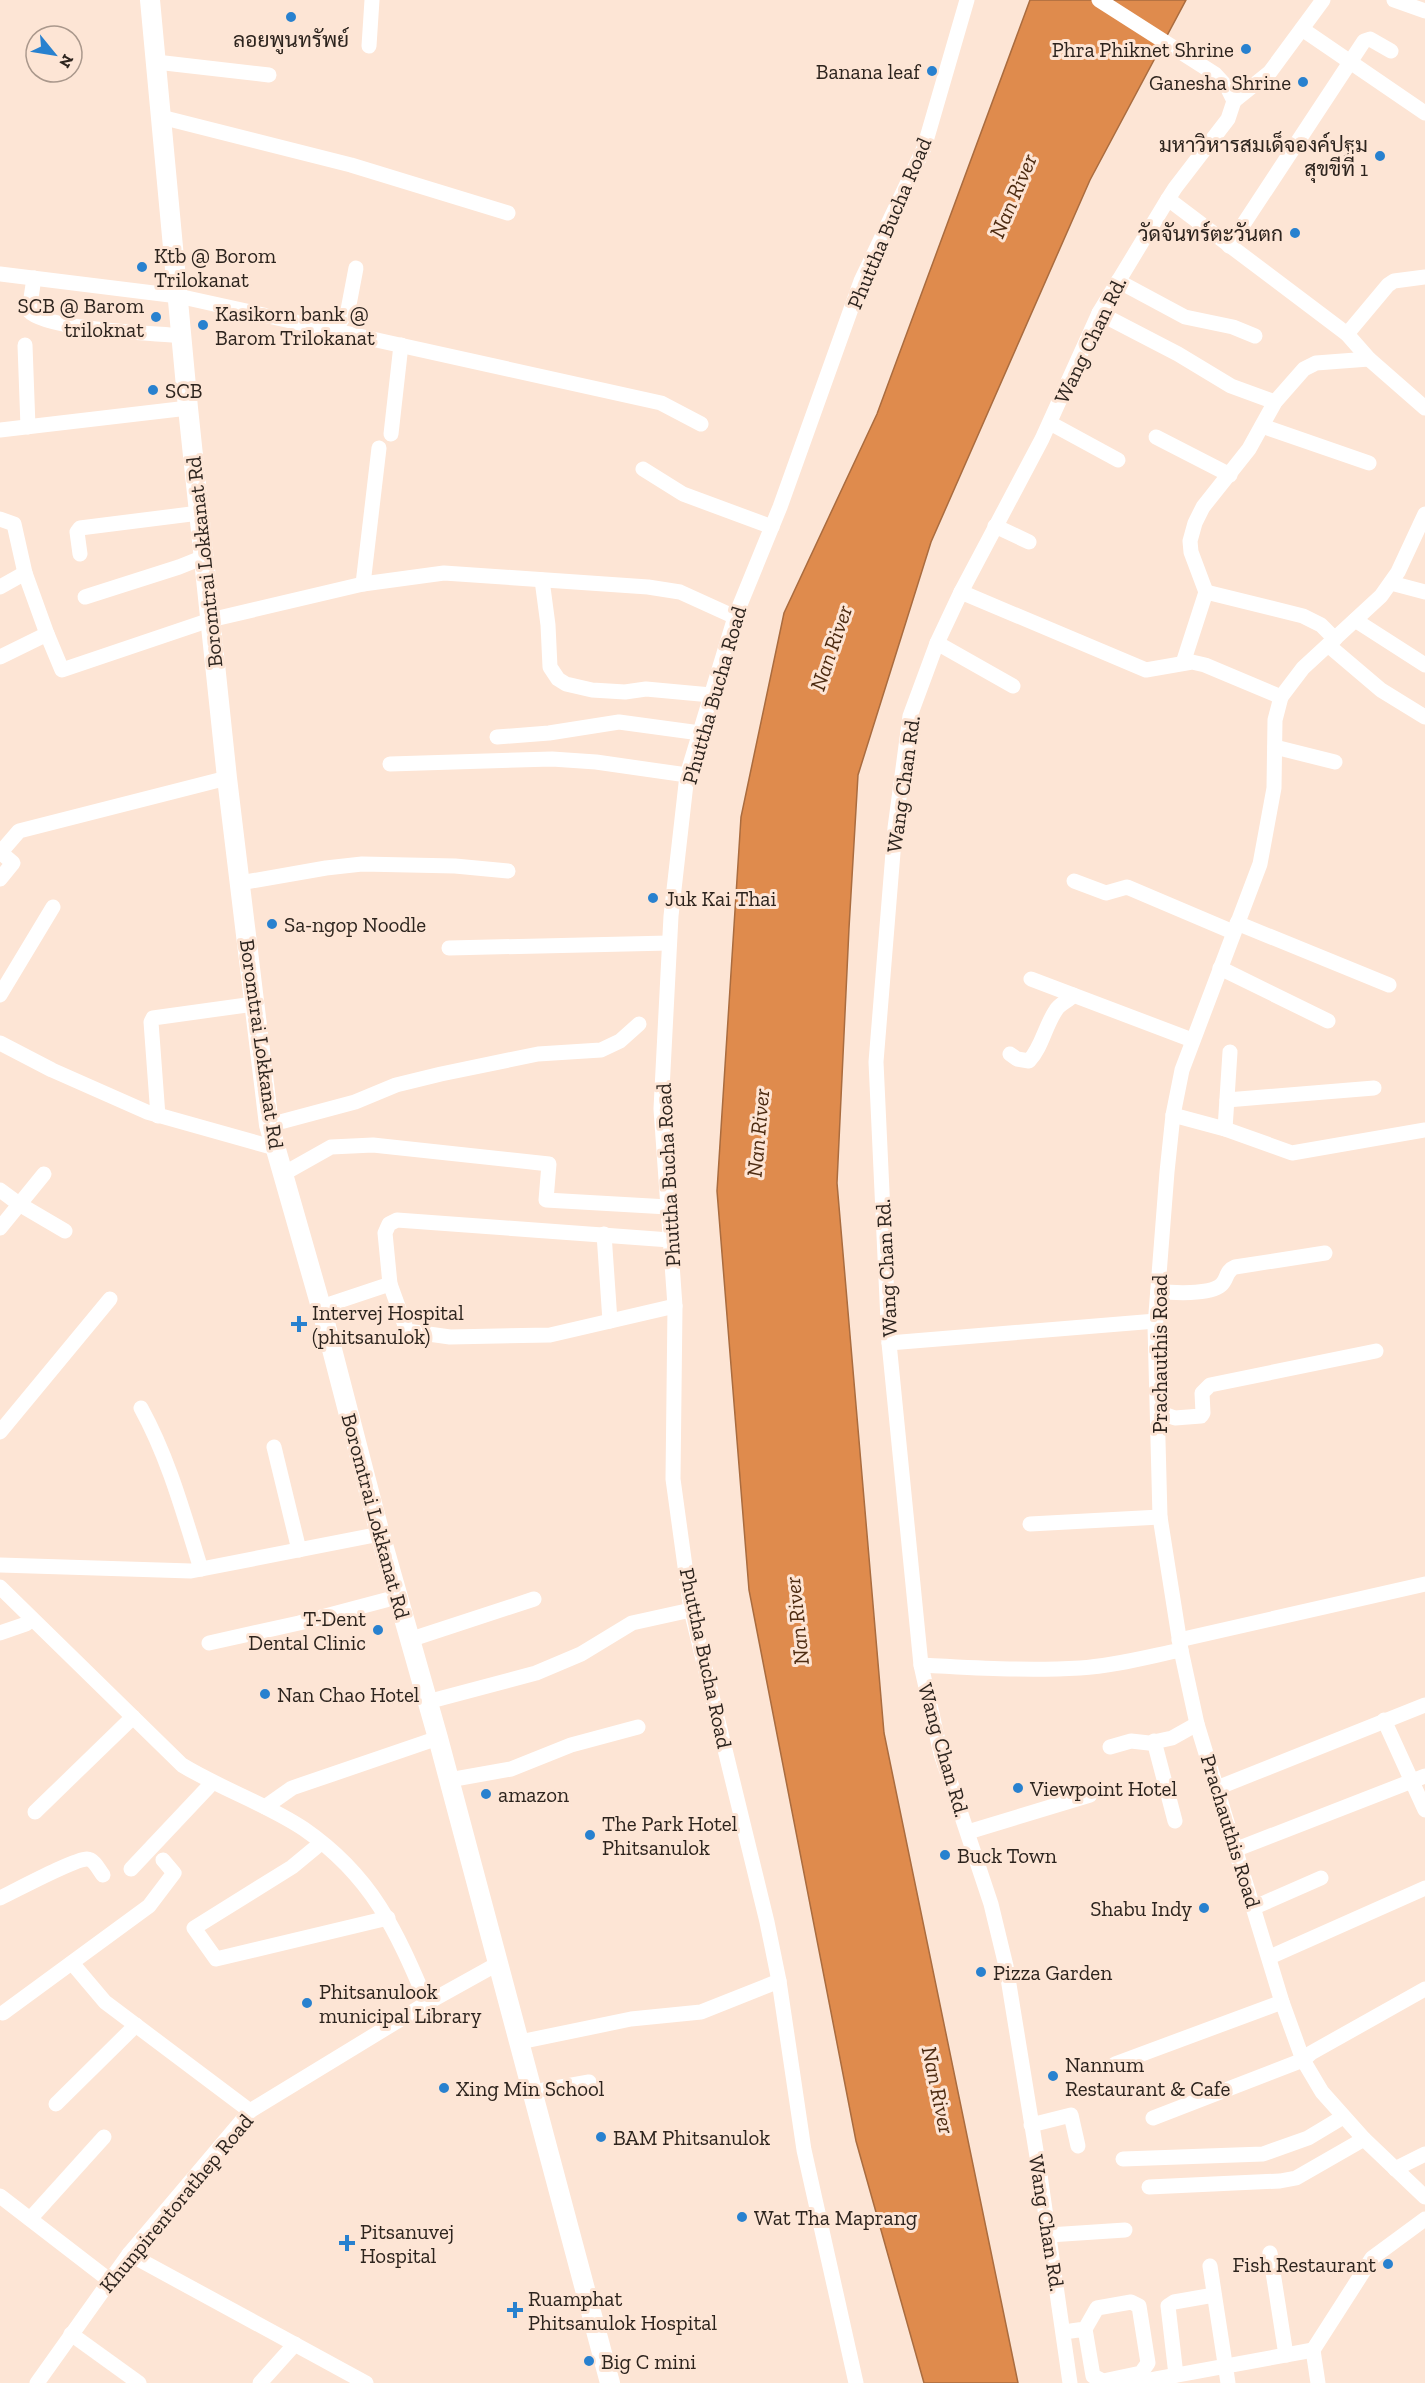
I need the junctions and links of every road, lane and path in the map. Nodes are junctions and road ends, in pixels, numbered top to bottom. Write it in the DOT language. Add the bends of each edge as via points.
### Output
graph roads {
  1 [pos="150,0"];
  2 [pos="372,0"];
  3 [pos="968,0"];
  4 [pos="1098,0"];
  5 [pos="1323,0"];
  6 [pos="1394,0"];
  7 [pos="1425,11"];
  8 [pos="1302,29"];
  9 [pos="369,46"];
  10 [pos="1391,51"];
  11 [pos="156,62"];
  12 [pos="1351,63"];
  13 [pos="269,75"];
  14 [pos="1233,101"];
  15 [pos="1425,113"];
  16 [pos="160,117"];
  17 [pos="1168,199"];
  18 [pos="508,213"];
  19 [pos="1229,246"];
  20 [pos="356,268"];
  21 [pos="0,274"];
  22 [pos="1425,277"];
  23 [pos="34,278"];
  24 [pos="1118,281"];
  25 [pos="178,296"];
  26 [pos="1099,313"];
  27 [pos="335,330"];
  28 [pos="1347,334"];
  29 [pos="182,336"];
  30 [pos="1255,336"];
  31 [pos="25,345"];
  32 [pos="401,345"];
  33 [pos="1369,359"];
  34 [pos="1275,402"];
  35 [pos="188,408"];
  36 [pos="1425,408"];
  37 [pos="1050,423"];
  38 [pos="701,424"];
  39 [pos="1262,426"];
  40 [pos="28,427"];
  41 [pos="0,430"];
  42 [pos="391,434"];
  43 [pos="1156,437"];
  44 [pos="379,448"];
  45 [pos="1118,460"];
  46 [pos="1369,463"];
  47 [pos="643,469"];
  48 [pos="1230,475"];
  49 [pos="199,513"];
  50 [pos="1425,516"];
  51 [pos="0,519"];
  52 [pos="995,526"];
  53 [pos="772,527"];
  54 [pos="1029,542"];
  55 [pos="80,554"];
  56 [pos="204,557"];
  57 [pos="25,573"];
  58 [pos="542,580"];
  59 [pos="1391,583"];
  60 [pos="363,584"];
  61 [pos="0,587"];
  62 [pos="961,592"];
  63 [pos="1206,592"];
  64 [pos="1425,592"];
  65 [pos="85,597"];
  66 [pos="735,617"];
  67 [pos="210,620"];
  68 [pos="1355,620"];
  69 [pos="47,634"];
  70 [pos="1332,642"];
  71 [pos="937,643"];
  72 [pos="0,657"];
  73 [pos="1183,663"];
  74 [pos="1425,666"];
  75 [pos="1012,686"];
  76 [pos="711,695"];
  77 [pos="1281,697"];
  78 [pos="1425,717"];
  79 [pos="700,734"];
  80 [pos="497,737"];
  81 [pos="1275,747"];
  82 [pos="1335,762"];
  83 [pos="390,764"];
  84 [pos="687,775"];
  85 [pos="227,778"];
  86 [pos="0,853"];
  87 [pos="508,871"];
  88 [pos="0,879"];
  89 [pos="1074,881"];
  90 [pos="240,884"];
  91 [pos="53,907"];
  92 [pos="1235,928"];
  93 [pos="669,943"];
  94 [pos="449,948"];
  95 [pos="1220,968"];
  96 [pos="1031,979"];
  97 [pos="1389,985"];
  98 [pos="0,995"];
  99 [pos="1073,995"];
  100 [pos="254,1004"];
  101 [pos="1328,1021"];
  102 [pos="639,1024"];
  103 [pos="1192,1040"];
  104 [pos="0,1043"];
  105 [pos="1230,1053"];
  106 [pos="1010,1054"];
  107 [pos="1374,1088"];
  108 [pos="1227,1100"];
  109 [pos="1173,1115"];
  110 [pos="158,1116"];
  111 [pos="269,1125"];
  112 [pos="1225,1129"];
  113 [pos="1425,1130"];
  114 [pos="275,1148"];
  115 [pos="44,1174"];
  116 [pos="283,1174"];
  117 [pos="0,1190"];
  118 [pos="19,1204"];
  119 [pos="668,1207"];
  120 [pos="0,1228"];
  121 [pos="65,1231"];
  122 [pos="604,1234"];
  123 [pos="670,1240"];
  124 [pos="1325,1253"];
  125 [pos="390,1284"];
  126 [pos="1158,1292"];
  127 [pos="110,1299"];
  128 [pos="675,1306"];
  129 [pos="321,1307"];
  130 [pos="610,1321"];
  131 [pos="1156,1321"];
  132 [pos="889,1342"];
  133 [pos="1376,1351"];
  134 [pos="141,1408"];
  135 [pos="1158,1412"];
  136 [pos="0,1432"];
  137 [pos="274,1447"];
  138 [pos="1160,1517"];
  139 [pos="1029,1524"];
  140 [pos="380,1534"];
  141 [pos="299,1550"];
  142 [pos="0,1565"];
  143 [pos="201,1569"];
  144 [pos="1425,1584"];
  145 [pos="0,1587"];
  146 [pos="397,1597"];
  147 [pos="534,1599"];
  148 [pos="691,1610"];
  149 [pos="31,1619"];
  150 [pos="0,1633"];
  151 [pos="409,1640"];
  152 [pos="209,1643"];
  153 [pos="1180,1645"];
  154 [pos="921,1665"];
  155 [pos="427,1702"];
  156 [pos="1425,1705"];
  157 [pos="133,1717"];
  158 [pos="1384,1720"];
  159 [pos="1197,1724"];
  160 [pos="638,1727"];
  161 [pos="438,1738"];
  162 [pos="1154,1741"];
  163 [pos="1110,1747"];
  164 [pos="1419,1778"];
  165 [pos="449,1780"];
  166 [pos="212,1783"];
  167 [pos="1217,1788"];
  168 [pos="1090,1794"];
  169 [pos="265,1807"];
  170 [pos="1425,1810"];
  171 [pos="35,1812"];
  172 [pos="1175,1821"];
  173 [pos="968,1832"];
  174 [pos="321,1843"];
  175 [pos="1237,1849"];
  176 [pos="163,1860"];
  177 [pos="131,1869"];
  178 [pos="103,1875"];
  179 [pos="1321,1878"];
  180 [pos="1425,1888"];
  181 [pos="0,1898"];
  182 [pos="1255,1907"];
  183 [pos="388,1918"];
  184 [pos="1270,1957"];
  185 [pos="72,1963"];
  186 [pos="499,1963"];
  187 [pos="779,1981"];
  188 [pos="1425,1989"];
  189 [pos="1282,2002"];
  190 [pos="428,2003"];
  191 [pos="3,2013"];
  192 [pos="136,2025"];
  193 [pos="520,2042"];
  194 [pos="1304,2060"];
  195 [pos="1115,2064"];
  196 [pos="589,2082"];
  197 [pos="533,2092"];
  198 [pos="56,2104"];
  199 [pos="250,2111"];
  200 [pos="1343,2117"];
  201 [pos="1153,2118"];
  202 [pos="1031,2125"];
  203 [pos="104,2137"];
  204 [pos="1364,2139"];
  205 [pos="1078,2146"];
  206 [pos="1425,2154"];
  207 [pos="1123,2159"];
  208 [pos="1395,2169"];
  209 [pos="1149,2187"];
  210 [pos="0,2196"];
  211 [pos="1425,2197"];
  212 [pos="1425,2218"];
  213 [pos="30,2220"];
  214 [pos="1125,2230"];
  215 [pos="1049,2235"];
  216 [pos="1270,2253"];
  217 [pos="129,2254"];
  218 [pos="1210,2266"];
  219 [pos="109,2280"];
  220 [pos="1214,2295"];
  221 [pos="1085,2329"];
  222 [pos="1064,2332"];
  223 [pos="71,2334"];
  224 [pos="295,2344"];
  225 [pos="1313,2350"];
  226 [pos="1286,2355"];
  227 [pos="1225,2367"];
  228 [pos="1176,2375"];
  229 [pos="37,2383"];
  230 [pos="139,2383"];
  231 [pos="260,2383"];
  232 [pos="366,2383"];
  233 [pos="610,2383"];
  234 [pos="856,2383"];
  235 [pos="1070,2383"];
  236 [pos="1134,2383"];
  237 [pos="1228,2383"];
  238 [pos="1318,2383"];
  1 -- 11 [label="main road, Boromtrai Lokkanat Rd"];
  2 -- 9 [label="street"];
  3 -- 53 [label="street, Phuttha Bucha Road" via="924,148 861,281"];
  4 -- 14 [label="street" via="1215,74"];
  5 -- 8 [label="street"];
  6 -- 7 [label="street"];
  8 -- 12 [label="street"];
  8 -- 14 [label="street" via="1270,72"];
  10 -- 12 [label="street" via="1367,39"];
  11 -- 13 [label="street"];
  11 -- 16 [label="main road, Boromtrai Lokkanat Rd"];
  12 -- 15 [label="street"];
  12 -- 19 [label="street"];
  14 -- 17 [label="street, Wang Chan Rd." via="1228,119"];
  16 -- 18 [label="street" via="351,165"];
  16 -- 25 [label="main road, Boromtrai Lokkanat Rd"];
  17 -- 19 [label="street"];
  17 -- 24 [label="street, Wang Chan Rd."];
  19 -- 28 [label="street"];
  20 -- 27 [label="street" via="348,310"];
  21 -- 23 [label="street"];
  22 -- 28 [label="street" via="1388,285"];
  23 -- 25 [label="street"];
  23 -- 29 [label="street" via="30,311 36,316 75,327"];
  24 -- 26 [label="street, Wang Chan Rd."];
  24 -- 30 [label="street" via="1185,317"];
  25 -- 27 [label="street"];
  25 -- 29 [label="main road, Boromtrai Lokkanat Rd"];
  26 -- 34 [label="street" via="1231,386"];
  26 -- 37 [label="street, Wang Chan Rd."];
  27 -- 32 [label="street"];
  28 -- 33 [label="street"];
  29 -- 35 [label="main road, Boromtrai Lokkanat Rd"];
  31 -- 40 [label="street"];
  32 -- 38 [label="street" via="661,403"];
  32 -- 42 [label="street"];
  33 -- 34 [label="street" via="1317,363 1304,369"];
  33 -- 36 [label="street"];
  34 -- 39 [label="street"];
  35 -- 40 [label="street"];
  35 -- 49 [label="main road, Boromtrai Lokkanat Rd"];
  37 -- 45 [label="street"];
  37 -- 52 [label="street, Wang Chan Rd."];
  39 -- 46 [label="street"];
  39 -- 48 [label="street"];
  40 -- 41 [label="street"];
  43 -- 48 [label="street"];
  44 -- 60 [label="street"];
  47 -- 53 [label="street" via="682,494"];
  48 -- 63 [label="street" via="1203,507 1190,541"];
  49 -- 55 [label="street" via="80,528"];
  49 -- 56 [label="main road, Boromtrai Lokkanat Rd"];
  50 -- 59 [label="street, Prachauthis Road"];
  51 -- 57 [label="street" via="14,524"];
  52 -- 54 [label="street"];
  52 -- 62 [label="street, Wang Chan Rd."];
  53 -- 66 [label="street, Phuttha Bucha Road"];
  56 -- 65 [label="street"];
  56 -- 67 [label="main road, Boromtrai Lokkanat Rd"];
  57 -- 61 [label="street"];
  57 -- 69 [label="street"];
  58 -- 60 [label="street" via="444,573"];
  58 -- 66 [label="street" via="680,592"];
  58 -- 76 [label="street" via="549,660 558,679 592,690 646,689"];
  59 -- 64 [label="street"];
  59 -- 68 [label="street, Prachauthis Road"];
  60 -- 67 [label="street"];
  62 -- 71 [label="street, Wang Chan Rd."];
  62 -- 73 [label="street" via="1146,670"];
  63 -- 70 [label="street" via="1304,616 1321,625"];
  63 -- 73 [label="street"];
  66 -- 76 [label="street, Phuttha Bucha Road"];
  67 -- 69 [label="street" via="62,670"];
  67 -- 85 [label="main road, Boromtrai Lokkanat Rd"];
  68 -- 70 [label="street, Prachauthis Road"];
  68 -- 74 [label="street"];
  69 -- 72 [label="street"];
  70 -- 77 [label="street, Prachauthis Road" via="1303,668"];
  70 -- 78 [label="street" via="1381,690"];
  71 -- 75 [label="street"];
  71 -- 132 [label="street, Wang Chan Rd." via="910,716 895,828 876,1062"];
  73 -- 77 [label="street" via="1205,665"];
  76 -- 79 [label="street, Phuttha Bucha Road"];
  77 -- 81 [label="street, Prachauthis Road" via="1275,720"];
  79 -- 80 [label="street" via="619,722"];
  79 -- 84 [label="street, Phuttha Bucha Road"];
  81 -- 82 [label="street"];
  81 -- 92 [label="street, Prachauthis Road" via="1274,788 1260,864"];
  83 -- 84 [label="street" via="552,759"];
  84 -- 93 [label="street, Phuttha Bucha Road"];
  85 -- 86 [label="street" via="19,831"];
  85 -- 90 [label="main road, Boromtrai Lokkanat Rd"];
  86 -- 88 [label="street" via="13,863"];
  87 -- 90 [label="street" via="355,864"];
  89 -- 92 [label="street" via="1106,893 1127,887"];
  90 -- 100 [label="main road, Boromtrai Lokkanat Rd"];
  91 -- 98 [label="street"];
  92 -- 95 [label="street, Prachauthis Road"];
  92 -- 97 [label="street"];
  93 -- 94 [label="street"];
  93 -- 119 [label="street, Phuttha Bucha Road" via="661,1109"];
  95 -- 101 [label="street"];
  95 -- 103 [label="street, Prachauthis Road"];
  96 -- 99 [label="street"];
  99 -- 103 [label="street"];
  99 -- 106 [label="street" via="1057,1007 1029,1061"];
  100 -- 110 [label="street" via="153,1018"];
  100 -- 111 [label="main road, Boromtrai Lokkanat Rd"];
  102 -- 111 [label="street" via="621,1041 601,1050 538,1054 441,1074"];
  103 -- 109 [label="street, Prachauthis Road"];
  104 -- 110 [label="street"];
  105 -- 108 [label="street"];
  107 -- 108 [label="street"];
  108 -- 112 [label="street"];
  109 -- 112 [label="street"];
  109 -- 126 [label="street, Prachauthis Road"];
  110 -- 114 [label="street"];
  111 -- 114 [label="main road, Boromtrai Lokkanat Rd"];
  112 -- 113 [label="street" via="1292,1153"];
  114 -- 116 [label="main road, Boromtrai Lokkanat Rd"];
  115 -- 118 [label="street"];
  116 -- 119 [label="street" via="331,1148 373,1145 549,1164 546,1200"];
  116 -- 129 [label="main road, Boromtrai Lokkanat Rd"];
  117 -- 118 [label="street"];
  118 -- 120 [label="street"];
  118 -- 121 [label="street"];
  119 -- 123 [label="street, Phuttha Bucha Road"];
  122 -- 123 [label="street"];
  122 -- 125 [label="street" via="397,1220 389,1224 385,1233"];
  122 -- 130 [label="street"];
  123 -- 128 [label="street, Phuttha Bucha Road"];
  124 -- 126 [label="street" via="1235,1267 1229,1269 1221,1286 1213,1288 1180,1294"];
  125 -- 129 [label="street"];
  125 -- 130 [label="street" via="407,1331 450,1337 550,1335"];
  126 -- 131 [label="street, Prachauthis Road"];
  127 -- 136 [label="street"];
  128 -- 130 [label="street"];
  128 -- 148 [label="street, Phuttha Bucha Road" via="673,1479"];
  129 -- 140 [label="main road, Boromtrai Lokkanat Rd"];
  131 -- 132 [label="street"];
  131 -- 135 [label="street, Prachauthis Road"];
  132 -- 154 [label="street, Wang Chan Rd."];
  133 -- 135 [label="street" via="1210,1385 1202,1393 1200,1416 1175,1418"];
  134 -- 143 [label="street" via="174,1483"];
  135 -- 138 [label="street, Prachauthis Road"];
  137 -- 141 [label="street"];
  138 -- 139 [label="street"];
  138 -- 153 [label="street, Prachauthis Road"];
  140 -- 141 [label="street"];
  140 -- 146 [label="main road, Boromtrai Lokkanat Rd"];
  141 -- 143 [label="street"];
  142 -- 143 [label="street"];
  144 -- 153 [label="street"];
  145 -- 149 [label="street"];
  146 -- 151 [label="main road, Boromtrai Lokkanat Rd"];
  146 -- 152 [label="street"];
  147 -- 151 [label="street"];
  148 -- 155 [label="street" via="632,1623 581,1654 536,1673"];
  148 -- 187 [label="street, Phuttha Bucha Road"];
  149 -- 150 [label="street"];
  149 -- 157 [label="street"];
  151 -- 155 [label="main road, Boromtrai Lokkanat Rd"];
  153 -- 154 [label="street" via="1126,1662 1081,1668"];
  153 -- 159 [label="street, Prachauthis Road"];
  154 -- 173 [label="street, Wang Chan Rd." via="941,1754"];
  155 -- 161 [label="main road, Boromtrai Lokkanat Rd"];
  156 -- 158 [label="street"];
  157 -- 166 [label="street" via="182,1765"];
  157 -- 171 [label="street"];
  158 -- 164 [label="street"];
  158 -- 167 [label="street"];
  159 -- 162 [label="street" via="1172,1738"];
  159 -- 167 [label="street, Prachauthis Road"];
  160 -- 165 [label="street" via="572,1745 511,1769"];
  161 -- 165 [label="main road, Boromtrai Lokkanat Rd"];
  161 -- 169 [label="street" via="292,1788"];
  162 -- 163 [label="street" via="1131,1741"];
  162 -- 172 [label="street"];
  164 -- 170 [label="street"];
  164 -- 175 [label="street"];
  165 -- 186 [label="main road, Boromtrai Lokkanat Rd"];
  166 -- 169 [label="street"];
  166 -- 177 [label="street"];
  167 -- 175 [label="street, Prachauthis Road"];
  168 -- 173 [label="street"];
  169 -- 174 [label="street"];
  173 -- 202 [label="street, Wang Chan Rd." via="1006,1966"];
  174 -- 183 [label="street" via="362,1880"];
  174 -- 183 [label="street" via="292,1867 194,1928 216,1959"];
  175 -- 182 [label="street, Prachauthis Road"];
  176 -- 185 [label="street" via="174,1873 157,1897"];
  178 -- 181 [label="street" via="93,1861 86,1859"];
  179 -- 182 [label="street"];
  180 -- 184 [label="street"];
  182 -- 184 [label="street, Prachauthis Road"];
  183 -- 190 [label="street"];
  184 -- 189 [label="street, Prachauthis Road"];
  185 -- 191 [label="street"];
  185 -- 192 [label="street" via="105,2002"];
  186 -- 190 [label="street, Khunpirentorathep Road"];
  186 -- 193 [label="main road, Boromtrai Lokkanat Rd"];
  187 -- 193 [label="street" via="701,2012 631,2019"];
  187 -- 234 [label="street, Phuttha Bucha Road" via="804,2150"];
  188 -- 194 [label="street"];
  189 -- 194 [label="street, Prachauthis Road"];
  189 -- 195 [label="street"];
  190 -- 199 [label="street, Khunpirentorathep Road"];
  192 -- 198 [label="street"];
  192 -- 199 [label="street"];
  193 -- 197 [label="main road, Boromtrai Lokkanat Rd"];
  194 -- 200 [label="street, Prachauthis Road" via="1322,2092"];
  194 -- 201 [label="street"];
  196 -- 197 [label="street"];
  197 -- 233 [label="main road, Boromtrai Lokkanat Rd"];
  199 -- 217 [label="street, Khunpirentorathep Road"];
  200 -- 204 [label="street, Prachauthis Road"];
  200 -- 207 [label="street" via="1308,2138 1263,2154"];
  202 -- 205 [label="street" via="1071,2115"];
  202 -- 215 [label="street, Wang Chan Rd."];
  203 -- 213 [label="street"];
  204 -- 208 [label="street, Prachauthis Road"];
  204 -- 209 [label="street" via="1296,2178"];
  206 -- 208 [label="street"];
  208 -- 211 [label="street, Prachauthis Road"];
  210 -- 213 [label="street"];
  212 -- 225 [label="street" via="1372,2258"];
  213 -- 219 [label="street"];
  214 -- 215 [label="street"];
  215 -- 222 [label="street, Wang Chan Rd."];
  216 -- 226 [label="street"];
  217 -- 219 [label="street, Khunpirentorathep Road"];
  217 -- 224 [label="street"];
  218 -- 220 [label="street"];
  219 -- 223 [label="street, Khunpirentorathep Road"];
  220 -- 227 [label="street"];
  220 -- 228 [label="street" via="1168,2306"];
  221 -- 221 [label="street" via="1097,2308 1131,2302 1139,2306 1148,2363 1141,2373 1103,2381 1093,2376"];
  221 -- 222 [label="street"];
  222 -- 235 [label="street, Wang Chan Rd."];
  223 -- 229 [label="street, Khunpirentorathep Road"];
  223 -- 230 [label="street"];
  224 -- 231 [label="street"];
  224 -- 232 [label="street"];
  225 -- 226 [label="street"];
  225 -- 238 [label="street"];
  226 -- 227 [label="street"];
  227 -- 228 [label="street"];
  227 -- 237 [label="street"];
  228 -- 236 [label="street"];
}
